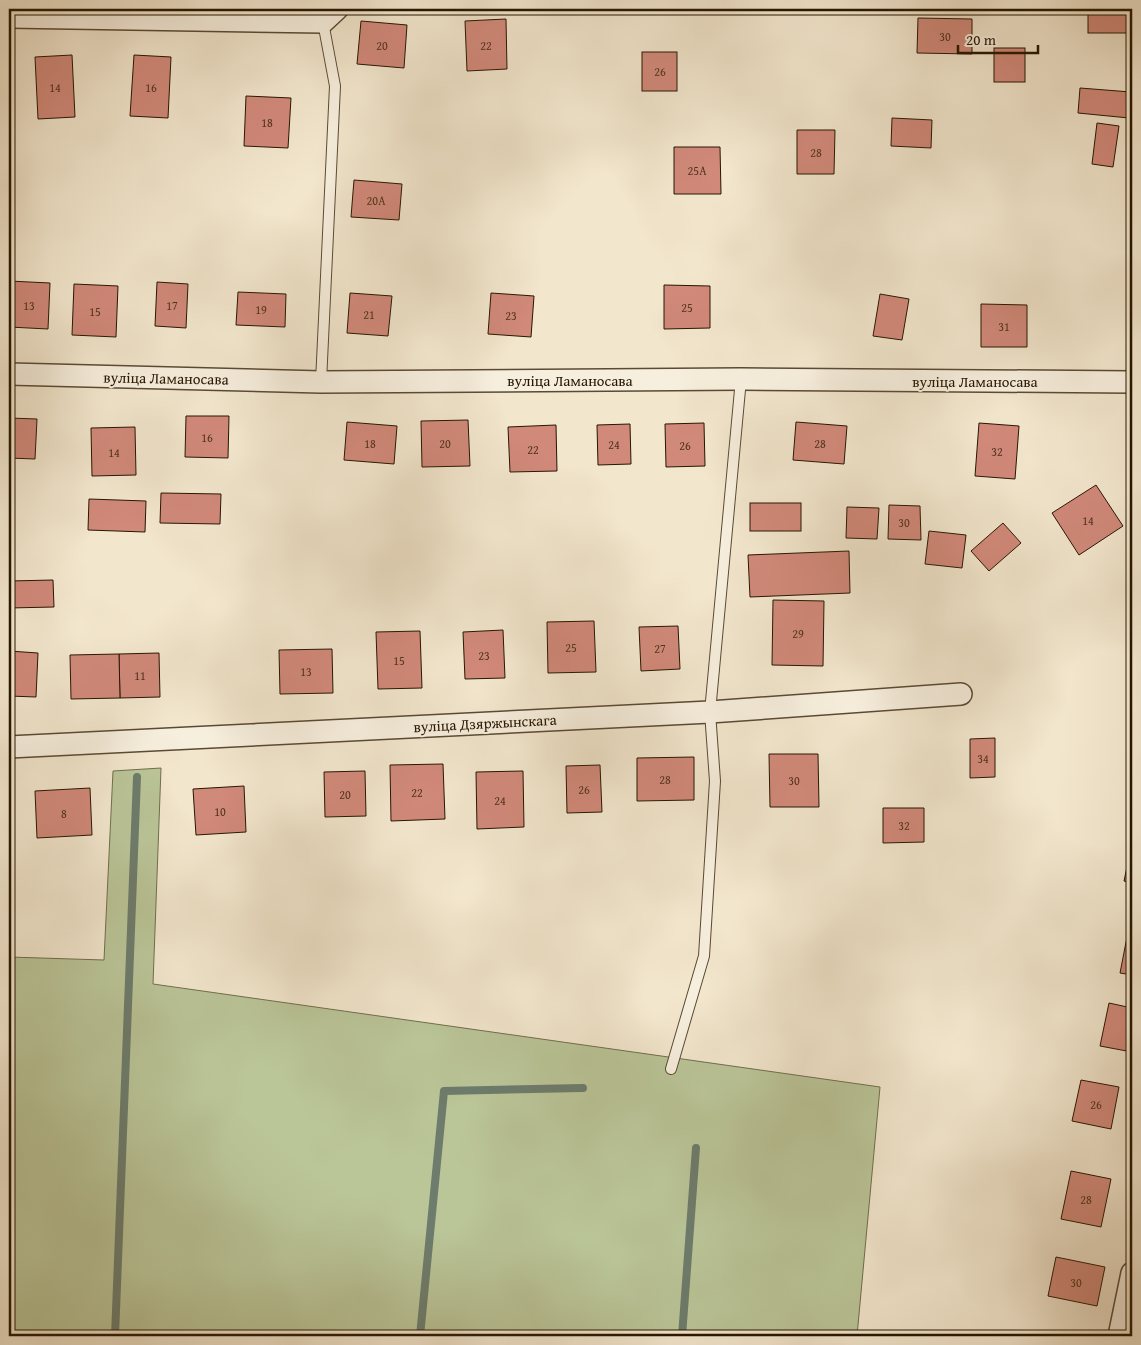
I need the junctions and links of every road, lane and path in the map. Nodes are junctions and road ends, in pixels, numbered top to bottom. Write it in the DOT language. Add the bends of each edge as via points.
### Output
graph roads {
  1 [pos="330,15"];
  2 [pos="9,17"];
  3 [pos="9,374"];
  4 [pos="741,379"];
  5 [pos="321,382"];
  6 [pos="1132,382"];
  7 [pos="961,694"];
  8 [pos="710,712"];
  9 [pos="9,748"];
  10 [pos="671,1069"];
  11 [pos="1132,1273"];
  12 [pos="1119,1336"];
  1 -- 2 [label="street"];
  1 -- 5 [label="lane" via="336,86"];
  3 -- 5 [label="street, вуліца Ламаносава"];
  4 -- 5 [label="street, вуліца Ламаносава"];
  4 -- 6 [label="street, вуліца Ламаносава"];
  4 -- 8 [label="lane"];
  7 -- 8 [label="street, вуліца Дзяржынскага"];
  8 -- 9 [label="street, вуліца Дзяржынскага"];
  8 -- 10 [label="lane" via="715,781 704,956"];
  11 -- 12 [label="street"];
}
